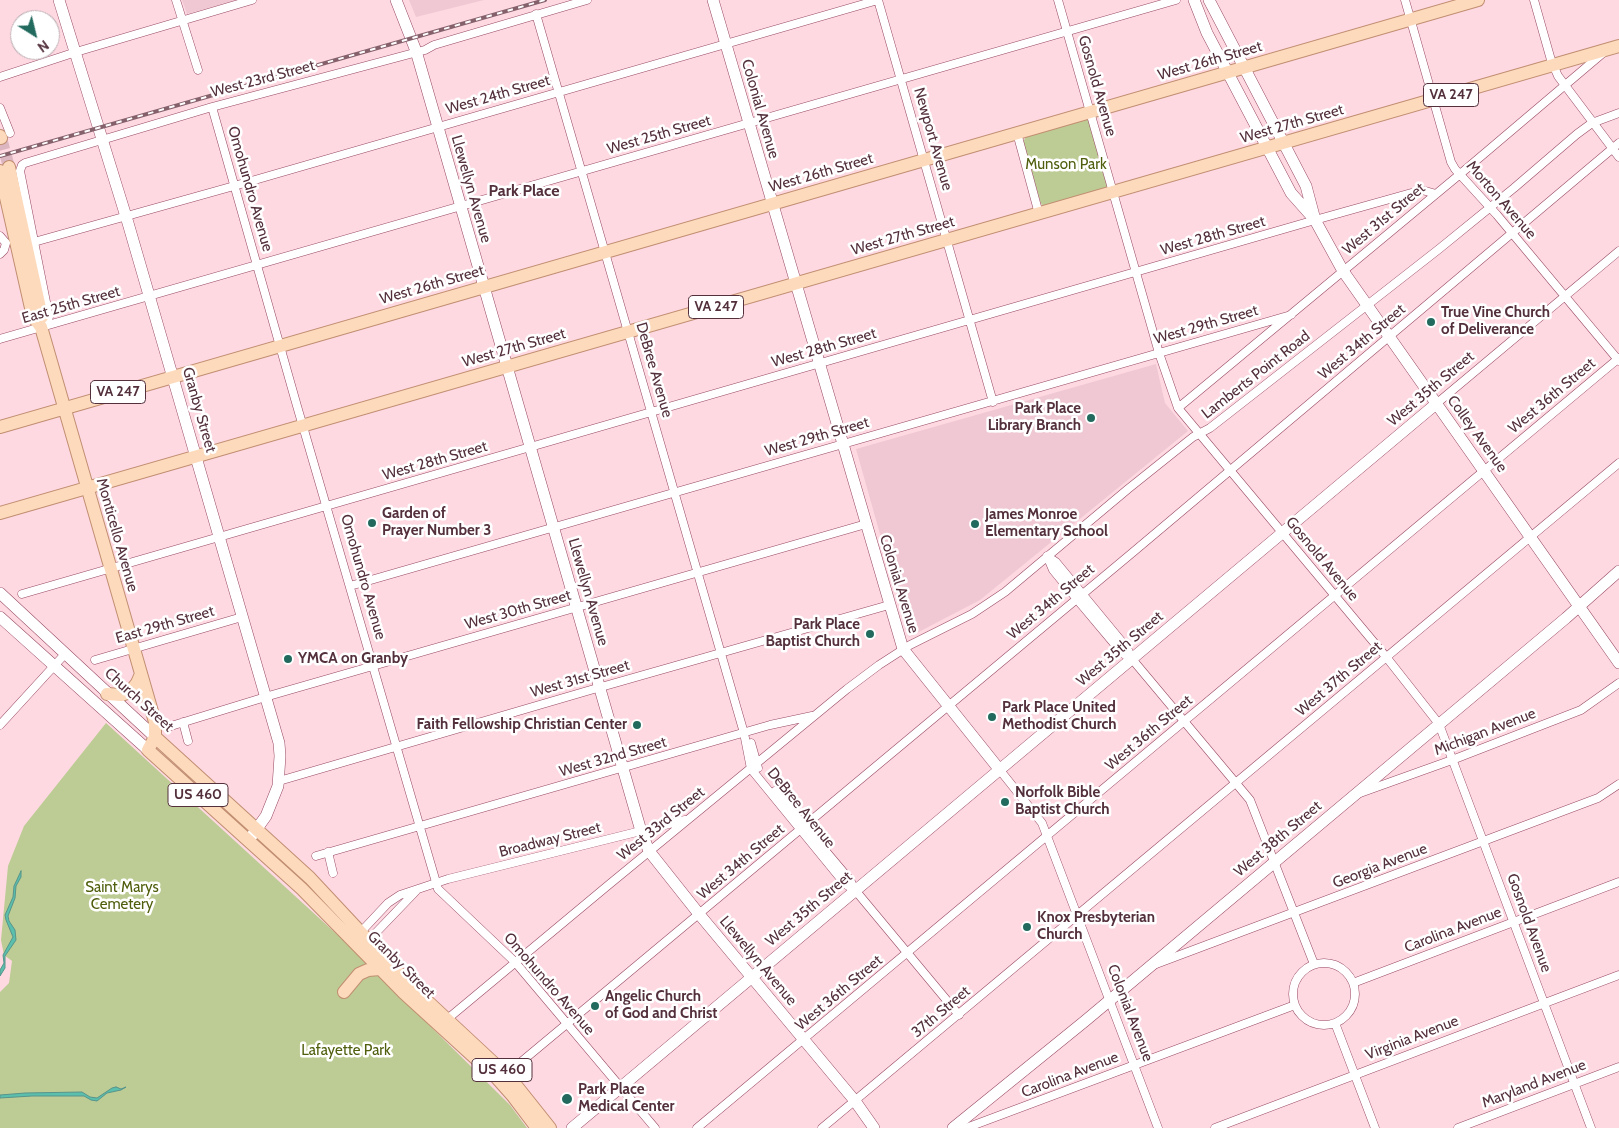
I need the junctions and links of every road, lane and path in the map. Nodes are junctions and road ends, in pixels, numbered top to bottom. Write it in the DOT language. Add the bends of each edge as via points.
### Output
graph roads {
  1 [pos="60,0"];
  2 [pos="176,0"];
  3 [pos="252,0"];
  4 [pos="396,0"];
  5 [pos="587,0"];
  6 [pos="713,0"];
  7 [pos="878,0"];
  8 [pos="1058,0"];
  9 [pos="1176,0"];
  10 [pos="1194,0"];
  11 [pos="1209,0"];
  12 [pos="1405,0"];
  13 [pos="1478,0"];
  14 [pos="1534,0"];
  15 [pos="536,14"];
  16 [pos="1410,19"];
  17 [pos="182,20"];
  18 [pos="1067,32"];
  19 [pos="726,44"];
  20 [pos="1619,46"];
  21 [pos="1606,50"];
  22 [pos="416,51"];
  23 [pos="76,52"];
  24 [pos="1553,65"];
  25 [pos="1244,68"];
  26 [pos="198,70"];
  27 [pos="1228,73"];
  28 [pos="0,77"];
  29 [pos="901,80"];
  30 [pos="1564,86"];
  31 [pos="559,92"];
  32 [pos="1434,100"];
  33 [pos="212,107"];
  34 [pos="0,108"];
  35 [pos="1090,112"];
  36 [pos="1619,113"];
  37 [pos="1592,123"];
  38 [pos="749,124"];
  39 [pos="438,127"];
  40 [pos="1017,133"];
  41 [pos="4,136"];
  42 [pos="103,139"];
  43 [pos="1284,143"];
  44 [pos="1619,143"];
  45 [pos="1268,148"];
  46 [pos="1612,148"];
  47 [pos="1619,157"];
  48 [pos="924,160"];
  49 [pos="4,169"];
  50 [pos="583,172"];
  51 [pos="1459,175"];
  52 [pos="234,186"];
  53 [pos="1113,192"];
  54 [pos="1436,194"];
  55 [pos="772,204"];
  56 [pos="461,207"];
  57 [pos="1490,208"];
  58 [pos="1039,214"];
  59 [pos="126,216"];
  60 [pos="1315,220"];
  61 [pos="1512,234"];
  62 [pos="0,236"];
  63 [pos="947,240"];
  64 [pos="34,242"];
  65 [pos="1619,251"];
  66 [pos="606,252"];
  67 [pos="0,254"];
  68 [pos="258,266"];
  69 [pos="1343,271"];
  70 [pos="1137,272"];
  71 [pos="795,284"];
  72 [pos="484,287"];
  73 [pos="149,296"];
  74 [pos="1565,297"];
  75 [pos="1367,305"];
  76 [pos="1291,315"];
  77 [pos="970,320"];
  78 [pos="41,327"];
  79 [pos="628,332"];
  80 [pos="1389,336"];
  81 [pos="0,339"];
  82 [pos="281,346"];
  83 [pos="1160,353"];
  84 [pos="1619,360"];
  85 [pos="819,364"];
  86 [pos="508,367"];
  87 [pos="173,377"];
  88 [pos="993,402"];
  89 [pos="1436,404"];
  90 [pos="64,408"];
  91 [pos="1178,408"];
  92 [pos="652,412"];
  93 [pos="303,426"];
  94 [pos="0,427"];
  95 [pos="1200,434"];
  96 [pos="843,444"];
  97 [pos="530,447"];
  98 [pos="196,457"];
  99 [pos="1619,463"];
  100 [pos="1230,470"];
  101 [pos="1484,471"];
  102 [pos="86,489"];
  103 [pos="675,492"];
  104 [pos="328,506"];
  105 [pos="0,513"];
  106 [pos="866,524"];
  107 [pos="554,527"];
  108 [pos="1283,533"];
  109 [pos="1531,536"];
  110 [pos="219,537"];
  111 [pos="1046,556"];
  112 [pos="110,569"];
  113 [pos="1619,571"];
  114 [pos="698,572"];
  115 [pos="350,586"];
  116 [pos="0,593"];
  117 [pos="22,594"];
  118 [pos="1080,596"];
  119 [pos="1335,596"];
  120 [pos="889,605"];
  121 [pos="1579,606"];
  122 [pos="576,608"];
  123 [pos="0,617"];
  124 [pos="242,617"];
  125 [pos="133,648"];
  126 [pos="903,649"];
  127 [pos="721,653"];
  128 [pos="65,654"];
  129 [pos="1387,658"];
  130 [pos="1132,659"];
  131 [pos="95,660"];
  132 [pos="1619,663"];
  133 [pos="54,666"];
  134 [pos="374,666"];
  135 [pos="141,674"];
  136 [pos="1619,682"];
  137 [pos="599,687"];
  138 [pos="107,694"];
  139 [pos="265,697"];
  140 [pos="948,706"];
  141 [pos="814,716"];
  142 [pos="183,722"];
  143 [pos="1184,722"];
  144 [pos="1439,724"];
  145 [pos="0,725"];
  146 [pos="171,726"];
  147 [pos="744,733"];
  148 [pos="155,737"];
  149 [pos="188,741"];
  150 [pos="396,746"];
  151 [pos="148,750"];
  152 [pos="1452,760"];
  153 [pos="754,766"];
  154 [pos="623,768"];
  155 [pos="1000,769"];
  156 [pos="279,781"];
  157 [pos="1236,784"];
  158 [pos="1619,784"];
  159 [pos="1354,795"];
  160 [pos="690,819"];
  161 [pos="420,827"];
  162 [pos="802,828"];
  163 [pos="258,829"];
  164 [pos="641,832"];
  165 [pos="1047,836"];
  166 [pos="248,840"];
  167 [pos="1483,841"];
  168 [pos="650,851"];
  169 [pos="328,852"];
  170 [pos="316,856"];
  171 [pos="1274,862"];
  172 [pos="333,873"];
  173 [pos="1619,882"];
  174 [pos="436,883"];
  175 [pos="855,890"];
  176 [pos="1293,913"];
  177 [pos="699,914"];
  178 [pos="1077,916"];
  179 [pos="1513,922"];
  180 [pos="361,940"];
  181 [pos="907,953"];
  182 [pos="515,962"];
  183 [pos="1314,964"];
  184 [pos="1147,968"];
  185 [pos="380,969"];
  186 [pos="1619,974"];
  187 [pos="752,977"];
  188 [pos="1353,983"];
  189 [pos="344,992"];
  190 [pos="1109,1000"];
  191 [pos="1544,1004"];
  192 [pos="1295,1005"];
  193 [pos="958,1015"];
  194 [pos="443,1022"];
  195 [pos="1335,1023"];
  196 [pos="567,1024"];
  197 [pos="804,1040"];
  198 [pos="1134,1066"];
  199 [pos="1619,1067"];
  200 [pos="1355,1075"];
  201 [pos="503,1077"];
  202 [pos="1574,1084"];
  203 [pos="620,1087"];
  204 [pos="855,1101"];
  205 [pos="537,1128"];
  206 [pos="550,1128"];
  207 [pos="572,1128"];
  208 [pos="654,1128"];
  209 [pos="697,1128"];
  210 [pos="822,1128"];
  211 [pos="874,1128"];
  212 [pos="958,1128"];
  213 [pos="1158,1128"];
  214 [pos="1215,1128"];
  215 [pos="1375,1128"];
  216 [pos="1458,1128"];
  217 [pos="1591,1128"];
  1 -- 23 [label="street, Granby Street"];
  2 -- 17 [label="street"];
  3 -- 17 [label="street"];
  4 -- 22 [label="street, Llewellyn Avenue"];
  5 -- 15 [label="street, West 23rd Street"];
  6 -- 19 [label="street, Colonial Avenue"];
  7 -- 19 [label="street, West 24th Street"];
  7 -- 29 [label="street, Newport Avenue"];
  8 -- 18 [label="street, Gosnold Avenue"];
  9 -- 18 [label="street, West 25th Street"];
  10 -- 27 [label="street, Colley Avenue"];
  11 -- 25 [label="street, Colley Avenue"];
  12 -- 16 [label="street, Morton Avenue"];
  13 -- 16 [label="main road, West 26th Street / VA 247"];
  14 -- 24 [label="street"];
  15 -- 22 [label="street, West 23rd Street"];
  15 -- 31 [label="street, DeBree Avenue"];
  16 -- 25 [label="main road, West 26th Street / VA 247"];
  16 -- 32 [label="street, Morton Avenue"];
  17 -- 23 [label="street"];
  17 -- 26 [label="street"];
  18 -- 29 [label="street, West 25th Street"];
  18 -- 35 [label="street, Gosnold Avenue"];
  19 -- 31 [label="street, West 24th Street"];
  19 -- 38 [label="street, Colonial Avenue"];
  20 -- 21 [label="main road, West 27th Street / VA 247"];
  21 -- 24 [label="main road, West 27th Street / VA 247"];
  21 -- 30 [label="street, West 31st Street"];
  22 -- 33 [label="street, West 23rd Street"];
  22 -- 39 [label="street, Llewellyn Avenue"];
  23 -- 28 [label="street"];
  23 -- 42 [label="street, Granby Street"];
  24 -- 30 [label="street"];
  24 -- 32 [label="main road, West 27th Street / VA 247"];
  25 -- 27 [label="main road, West 26th Street / VA 247"];
  25 -- 43 [label="street, Colley Avenue"];
  27 -- 35 [label="main road, West 26th Street / VA 247"];
  27 -- 45 [label="street, Colley Avenue"];
  29 -- 38 [label="street, West 25th Street"];
  29 -- 48 [label="street, Newport Avenue"];
  30 -- 37 [label="street"];
  30 -- 51 [label="street, West 31st Street"];
  31 -- 39 [label="street, West 24th Street"];
  31 -- 50 [label="street, DeBree Avenue"];
  32 -- 43 [label="main road, West 27th Street / VA 247"];
  32 -- 51 [label="street, Morton Avenue" via="1451,162"];
  33 -- 42 [label="street, West 23rd Street"];
  33 -- 52 [label="street, Omohundro Avenue"];
  34 -- 41 [label="street"];
  35 -- 40 [label="main road, West 26th Street / VA 247"];
  35 -- 53 [label="street, Gosnold Avenue"];
  36 -- 37 [label="street, Lamberts Point Road"];
  37 -- 46 [label="street"];
  37 -- 57 [label="street, Lamberts Point Road"];
  38 -- 50 [label="street, West 25th Street"];
  38 -- 55 [label="street, Colonial Avenue"];
  39 -- 52 [label="street, West 24th Street"];
  39 -- 56 [label="street, Llewellyn Avenue"];
  40 -- 48 [label="main road, West 26th Street / VA 247"];
  40 -- 58 [label="street"];
  42 -- 59 [label="street, Granby Street"];
  42 -- 64 [label="street, West 23rd Street" via="22,165 20,171"];
  43 -- 45 [label="main road, West 27th Street / VA 247"];
  43 -- 60 [label="street, Colley Avenue" via="1306,186"];
  44 -- 46 [label="street, West 34th Street"];
  45 -- 53 [label="main road, West 27th Street / VA 247"];
  45 -- 60 [label="street, Colley Avenue" via="1291,192"];
  46 -- 47 [label="street"];
  46 -- 61 [label="street, West 34th Street"];
  48 -- 55 [label="main road, West 26th Street / VA 247"];
  48 -- 63 [label="street, Newport Avenue"];
  49 -- 78 [label="main road, Monticello Avenue" via="42,315"];
  50 -- 56 [label="street, West 25th Street"];
  50 -- 66 [label="street, DeBree Avenue"];
  51 -- 54 [label="street, West 31st Street"];
  51 -- 57 [label="street, Morton Avenue"];
  52 -- 59 [label="street, West 24th Street"];
  52 -- 68 [label="street, Omohundro Avenue"];
  53 -- 58 [label="main road, West 27th Street / VA 247"];
  53 -- 70 [label="street, Gosnold Avenue"];
  54 -- 60 [label="street, West 28th Street" via="1422,190"];
  54 -- 69 [label="street, West 31st Street"];
  55 -- 66 [label="main road, West 26th Street / VA 247"];
  55 -- 71 [label="street, Colonial Avenue"];
  56 -- 68 [label="street, West 25th Street"];
  56 -- 72 [label="street, Llewellyn Avenue"];
  57 -- 61 [label="street, Morton Avenue"];
  57 -- 75 [label="street, Lamberts Point Road"];
  58 -- 63 [label="main road, West 27th Street / VA 247"];
  59 -- 64 [label="street, West 24th Street"];
  59 -- 73 [label="street, Granby Street"];
  60 -- 69 [label="street, Colley Avenue"];
  60 -- 70 [label="street, West 28th Street"];
  61 -- 74 [label="street, Morton Avenue"];
  61 -- 80 [label="street, West 34th Street"];
  62 -- 67 [label="street" via="6,244"];
  63 -- 71 [label="main road, West 27th Street / VA 247"];
  63 -- 77 [label="street, Newport Avenue"];
  64 -- 78 [label="street" via="49,317"];
  65 -- 74 [label="street, West 35th Street"];
  66 -- 72 [label="main road, West 26th Street / VA 247"];
  66 -- 79 [label="street, DeBree Avenue"];
  68 -- 73 [label="street, West 25th Street"];
  68 -- 82 [label="street, Omohundro Avenue"];
  69 -- 75 [label="street, Colley Avenue"];
  69 -- 76 [label="street, West 31st Street"];
  70 -- 77 [label="street, West 28th Street"];
  70 -- 83 [label="street, Gosnold Avenue"];
  71 -- 79 [label="main road, West 27th Street / VA 247"];
  71 -- 85 [label="street, Colonial Avenue"];
  72 -- 82 [label="main road, West 26th Street / VA 247"];
  72 -- 86 [label="street, Llewellyn Avenue"];
  73 -- 78 [label="street, East 25th Street"];
  73 -- 87 [label="street, Granby Street"];
  74 -- 84 [label="street, Morton Avenue"];
  74 -- 89 [label="street, West 35th Street"];
  75 -- 80 [label="street, Colley Avenue"];
  75 -- 95 [label="street, Lamberts Point Road"];
  76 -- 83 [label="street, West 29th Street"];
  76 -- 91 [label="street, West 31st Street"];
  77 -- 85 [label="street, West 28th Street"];
  77 -- 88 [label="street, Newport Avenue"];
  78 -- 81 [label="street, East 25th Street"];
  78 -- 90 [label="main road, Monticello Avenue"];
  79 -- 86 [label="main road, West 27th Street / VA 247"];
  79 -- 92 [label="street, DeBree Avenue"];
  80 -- 89 [label="street, Colley Avenue"];
  80 -- 100 [label="street, West 34th Street"];
  82 -- 87 [label="main road, West 26th Street / VA 247"];
  82 -- 93 [label="street, Omohundro Avenue"];
  83 -- 88 [label="street, West 29th Street"];
  83 -- 91 [label="street, Gosnold Avenue"];
  84 -- 101 [label="street, West 36th Street"];
  85 -- 92 [label="street, West 28th Street"];
  85 -- 96 [label="street, Colonial Avenue"];
  86 -- 93 [label="main road, West 27th Street / VA 247"];
  86 -- 97 [label="street, Llewellyn Avenue"];
  87 -- 90 [label="main road, VA 247"];
  87 -- 98 [label="street, Granby Street"];
  88 -- 96 [label="street, West 29th Street"];
  89 -- 101 [label="street, Colley Avenue"];
  89 -- 108 [label="street, West 35th Street"];
  90 -- 94 [label="main road, VA 247"];
  90 -- 102 [label="main road, Monticello Avenue"];
  91 -- 95 [label="street, Gosnold Avenue"];
  92 -- 97 [label="street, West 28th Street"];
  92 -- 103 [label="street, DeBree Avenue"];
  93 -- 98 [label="main road, West 27th Street / VA 247"];
  93 -- 104 [label="street, Omohundro Avenue"];
  95 -- 100 [label="street, Gosnold Avenue"];
  95 -- 111 [label="street, Lamberts Point Road"];
  96 -- 103 [label="street, West 29th Street"];
  96 -- 106 [label="street, Colonial Avenue"];
  97 -- 104 [label="street, West 28th Street"];
  97 -- 107 [label="street, Llewellyn Avenue"];
  98 -- 102 [label="main road, VA 247"];
  98 -- 110 [label="street, Granby Street"];
  99 -- 109 [label="street, West 37th Street"];
  100 -- 108 [label="street, Gosnold Avenue"];
  100 -- 118 [label="street, West 34th Street"];
  101 -- 109 [label="street, Colley Avenue"];
  101 -- 119 [label="street, West 36th Street"];
  102 -- 105 [label="main road, VA 247"];
  102 -- 112 [label="main road, Monticello Avenue"];
  103 -- 107 [label="street, West 29th Street"];
  103 -- 114 [label="street, DeBree Avenue"];
  104 -- 110 [label="street, West 28th Street"];
  104 -- 115 [label="street, Omohundro Avenue"];
  106 -- 114 [label="street, West 30th Street"];
  106 -- 120 [label="street, Colonial Avenue"];
  107 -- 115 [label="street, West 29th Street"];
  107 -- 122 [label="street, Llewellyn Avenue"];
  108 -- 119 [label="street, Gosnold Avenue"];
  108 -- 130 [label="street, West 35th Street"];
  109 -- 121 [label="street, Colley Avenue"];
  109 -- 129 [label="street, West 37th Street"];
  110 -- 112 [label="street, West 28th Street"];
  110 -- 124 [label="street, Granby Street"];
  111 -- 118 [label="street" via="1056,562"];
  111 -- 126 [label="street, Lamberts Point Road" via="989,604"];
  112 -- 117 [label="street, West 28th Street"];
  112 -- 125 [label="main road, Monticello Avenue"];
  113 -- 121 [label="street, West 38th Street"];
  114 -- 122 [label="street, West 30th Street"];
  114 -- 127 [label="street, DeBree Avenue"];
  115 -- 134 [label="street, Omohundro Avenue"];
  116 -- 128 [label="street, Church Street"];
  118 -- 130 [label="street" via="1127,648"];
  118 -- 140 [label="street, West 34th Street"];
  119 -- 129 [label="street, Gosnold Avenue"];
  119 -- 143 [label="street, West 36th Street"];
  120 -- 126 [label="street, Colonial Avenue"];
  120 -- 127 [label="street, West 31st Street"];
  121 -- 132 [label="street, Colley Avenue"];
  121 -- 144 [label="street, West 38th Street"];
  122 -- 134 [label="street, West 30th Street"];
  122 -- 137 [label="street, Llewellyn Avenue"];
  123 -- 133 [label="street, Church Street"];
  124 -- 125 [label="street, East 29th Street"];
  124 -- 139 [label="street, Granby Street"];
  125 -- 131 [label="street, East 29th Street"];
  125 -- 135 [label="main road, Monticello Avenue"];
  126 -- 140 [label="street, Colonial Avenue"];
  126 -- 141 [label="street, West 33rd Street"];
  127 -- 137 [label="street, West 31st Street"];
  127 -- 147 [label="street, DeBree Avenue"];
  128 -- 133 [label="street"];
  128 -- 138 [label="street, Church Street"];
  129 -- 144 [label="street, Gosnold Avenue"];
  129 -- 157 [label="street, West 37th Street"];
  130 -- 143 [label="street"];
  130 -- 155 [label="street, West 35th Street"];
  133 -- 145 [label="street"];
  133 -- 151 [label="street, Church Street"];
  134 -- 139 [label="street, West 30th Street"];
  134 -- 150 [label="street, Omohundro Avenue"];
  135 -- 138 [label="main road" via="130,692"];
  135 -- 148 [label="main road, Monticello Avenue" via="155,722"];
  136 -- 152 [label="street, Michigan Avenue" via="1581,710"];
  137 -- 150 [label="street, West 31st Street"];
  137 -- 154 [label="street, Llewellyn Avenue"];
  138 -- 148 [label="street, Church Street"];
  139 -- 142 [label="street, West 30th Street"];
  139 -- 156 [label="street, Granby Street" via="279,743"];
  140 -- 155 [label="street, Colonial Avenue"];
  140 -- 162 [label="street, West 34th Street"];
  141 -- 147 [label="street, West 32nd Street"];
  141 -- 153 [label="street, West 33rd Street"];
  142 -- 146 [label="street, West 30th Street"];
  142 -- 149 [label="street"];
  143 -- 157 [label="street"];
  143 -- 165 [label="street, West 36th Street"];
  144 -- 152 [label="street, Gosnold Avenue"];
  144 -- 159 [label="street, West 38th Street"];
  147 -- 153 [label="street, DeBree Avenue" via="750,741"];
  147 -- 154 [label="street, West 32nd Street"];
  148 -- 151 [label="main road"];
  148 -- 163 [label="main road, Church Street / US 460"];
  150 -- 156 [label="street, West 31st Street"];
  150 -- 161 [label="street, Omohundro Avenue"];
  151 -- 166 [label="main road, Church Street / US 460"];
  152 -- 159 [label="street, Michigan Avenue"];
  152 -- 167 [label="street, Gosnold Avenue"];
  153 -- 160 [label="street, West 33rd Street"];
  153 -- 162 [label="street, DeBree Avenue"];
  154 -- 161 [label="street, West 32nd Street"];
  154 -- 164 [label="street, Llewellyn Avenue"];
  155 -- 165 [label="street, Colonial Avenue" via="1042,823"];
  155 -- 175 [label="street, West 35th Street"];
  156 -- 163 [label="street, Granby Street" via="270,808"];
  157 -- 171 [label="street" via="1253,806"];
  157 -- 178 [label="street, West 37th Street"];
  158 -- 167 [label="street, Georgia Avenue" via="1598,798"];
  159 -- 171 [label="street, West 38th Street"];
  160 -- 164 [label="street, Broadway Street"];
  160 -- 168 [label="street, West 33rd Street"];
  161 -- 169 [label="street, West 32nd Street"];
  161 -- 174 [label="street, Omohundro Avenue"];
  162 -- 175 [label="street, DeBree Avenue" via="850,880"];
  162 -- 177 [label="street, West 34th Street"];
  163 -- 166 [label="street, Granby Street"];
  163 -- 180 [label="main road, Granby Street / US 460" via="310,878"];
  164 -- 168 [label="street, Llewellyn Avenue"];
  164 -- 174 [label="street, Broadway Street"];
  165 -- 178 [label="street, Colonial Avenue"];
  165 -- 181 [label="street, West 36th Street"];
  166 -- 180 [label="main road, Granby Street / US 460"];
  167 -- 176 [label="street, Georgia Avenue"];
  167 -- 179 [label="street, Gosnold Avenue"];
  168 -- 177 [label="street, Llewellyn Avenue"];
  168 -- 182 [label="street, West 33rd Street"];
  169 -- 170 [label="street, West 32nd Street"];
  169 -- 172 [label="street"];
  171 -- 176 [label="street"];
  171 -- 184 [label="street, West 38th Street"];
  173 -- 179 [label="street, Carolina Avenue"];
  174 -- 180 [label="street, Broadway Street" via="417,890"];
  174 -- 182 [label="street, Omohundro Avenue" via="444,897"];
  175 -- 181 [label="street, DeBree Avenue"];
  175 -- 187 [label="street, West 35th Street"];
  176 -- 183 [label="street"];
  176 -- 184 [label="street, Georgia Avenue"];
  177 -- 187 [label="street, Llewellyn Avenue"];
  177 -- 196 [label="street, West 34th Street"];
  178 -- 190 [label="street, Colonial Avenue"];
  178 -- 193 [label="street, 37th Street"];
  179 -- 188 [label="street, Carolina Avenue"];
  179 -- 191 [label="street, Gosnold Avenue"];
  180 -- 185 [label="main road, Granby Street / US 460"];
  180 -- 194 [label="main road, Granby Street / US 460"];
  181 -- 193 [label="street, DeBree Avenue"];
  181 -- 197 [label="street, West 36th Street"];
  182 -- 194 [label="street, West 33rd Street"];
  182 -- 196 [label="street, Omohundro Avenue"];
  183 -- 188 [label="street" via="1340,967"];
  183 -- 192 [label="street" via="1302,972 1294,984"];
  184 -- 190 [label="street, West 38th Street"];
  185 -- 189 [label="main road" via="359,974"];
  185 -- 194 [label="main road, Granby Street / US 460"];
  186 -- 191 [label="street, Virginia Avenue"];
  187 -- 197 [label="street, Llewellyn Avenue"];
  187 -- 203 [label="street, West 35th Street"];
  188 -- 195 [label="street" via="1354,1003 1347,1015"];
  190 -- 198 [label="street, Colonial Avenue"];
  190 -- 212 [label="street, West 38th Street"];
  191 -- 200 [label="street, Virginia Avenue"];
  191 -- 202 [label="street, Gosnold Avenue"];
  192 -- 195 [label="street" via="1314,1023"];
  192 -- 198 [label="street, Carolina Avenue"];
  193 -- 204 [label="street, 37th Street"];
  194 -- 201 [label="main road, Granby Street / US 460"];
  195 -- 200 [label="street"];
  196 -- 201 [label="street, West 34th Street"];
  196 -- 203 [label="street, Omohundro Avenue"];
  197 -- 204 [label="street, Llewellyn Avenue"];
  197 -- 209 [label="street, West 36th Street"];
  198 -- 212 [label="street, Carolina Avenue"];
  198 -- 213 [label="street, Colonial Avenue"];
  199 -- 202 [label="street, Maryland Avenue"];
  200 -- 214 [label="street, Virginia Avenue"];
  200 -- 215 [label="street"];
  201 -- 205 [label="main road, Granby Street / US 460"];
  201 -- 206 [label="main road, Granby Street / US 460" via="524,1093"];
  202 -- 216 [label="street, Maryland Avenue"];
  202 -- 217 [label="street, Gosnold Avenue"];
  203 -- 207 [label="street, West 35th Street"];
  203 -- 208 [label="street, Omohundro Avenue"];
  204 -- 210 [label="street, 37th Street"];
  204 -- 211 [label="street, Llewellyn Avenue"];
}
